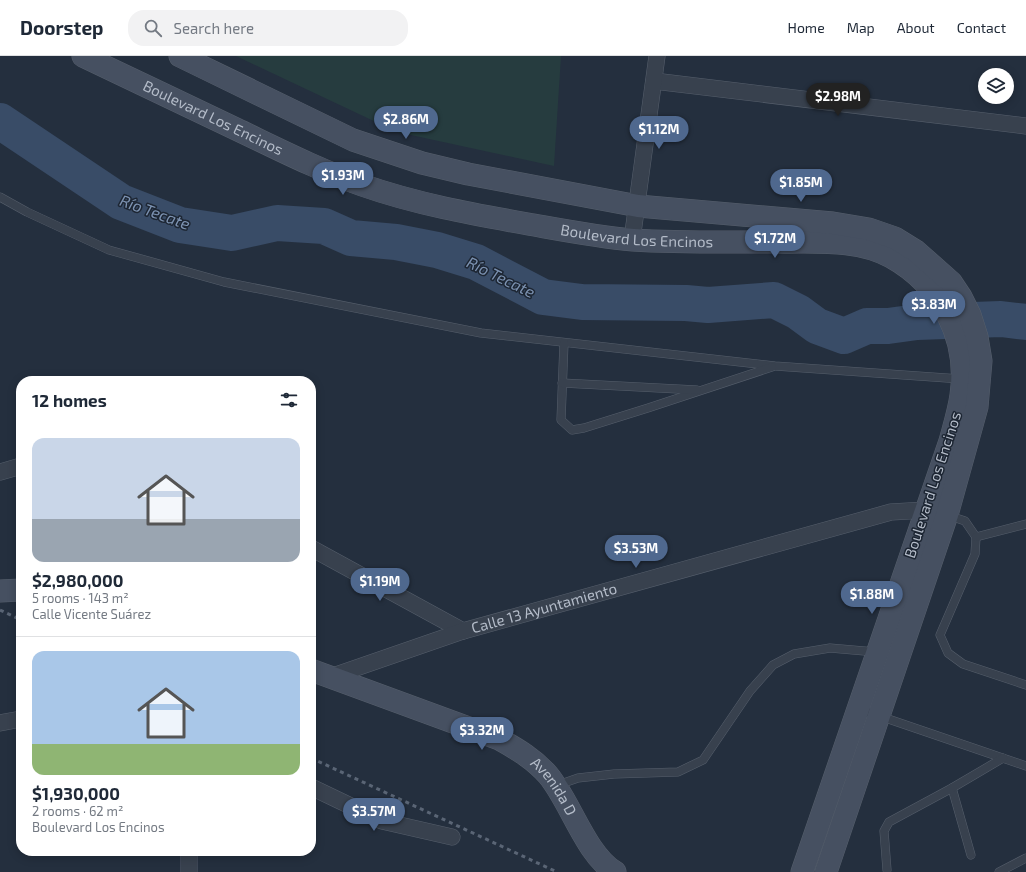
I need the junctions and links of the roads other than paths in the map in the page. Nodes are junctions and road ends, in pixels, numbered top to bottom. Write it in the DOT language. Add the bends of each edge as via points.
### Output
graph roads {
  1 [pos="83,56"];
  2 [pos="180,56"];
  3 [pos="657,56"];
  4 [pos="654,81"];
  5 [pos="1026,126"];
  6 [pos="0,197"];
  7 [pos="638,206"];
  8 [pos="632,240"];
  9 [pos="930,275"];
  10 [pos="564,343"];
  11 [pos="775,366"];
  12 [pos="972,370"];
  13 [pos="562,383"];
  14 [pos="703,390"];
  15 [pos="16,467"];
  16 [pos="0,472"];
  17 [pos="926,510"];
  18 [pos="947,515"];
  19 [pos="1026,524"];
  20 [pos="976,537"];
  21 [pos="316,551"];
  22 [pos="16,590"];
  23 [pos="0,591"];
  24 [pos="463,632"];
  25 [pos="878,652"];
  26 [pos="320,673"];
  27 [pos="1026,685"];
  28 [pos="869,713"];
  29 [pos="16,720"];
  30 [pos="0,724"];
  31 [pos="1003,758"];
  32 [pos="1026,766"];
  33 [pos="555,786"];
  34 [pos="952,788"];
  35 [pos="316,789"];
  36 [pos="452,837"];
  37 [pos="970,855"];
  38 [pos="189,856"];
  39 [pos="1026,858"];
  40 [pos="886,870"];
  41 [pos="189,872"];
  42 [pos="615,872"];
  43 [pos="802,872"];
  44 [pos="826,872"];
  45 [pos="999,872"];
  1 -- 8 [label="main road, Boulevard Los Encinos" via="304,162 362,185 443,209"];
  2 -- 7 [label="main road, Boulevard Los Encinos" via="353,140 389,152 468,174"];
  3 -- 4 [label="street"];
  4 -- 5 [label="street"];
  4 -- 7 [label="street"];
  6 -- 10 [label="lane" via="108,250 224,282 481,333"];
  7 -- 8 [label="street"];
  7 -- 9 [label="main road, Boulevard Los Encinos" via="833,223 869,229 895,238 916,251"];
  8 -- 9 [label="main road, Boulevard Los Encinos" via="837,243 889,256"];
  9 -- 12 [label="main road, Boulevard Los Encinos" via="951,282 970,315 978,337"];
  10 -- 11 [label="lane"];
  10 -- 13 [label="lane"];
  11 -- 12 [label="lane"];
  11 -- 14 [label="lane"];
  12 -- 17 [label="main road, Boulevard Los Encinos" via="961,394 950,441"];
  12 -- 18 [label="main road, Boulevard Los Encinos" via="977,407"];
  13 -- 14 [label="lane"];
  13 -- 14 [label="lane" via="560,420 572,430"];
  15 -- 16 [label="street"];
  17 -- 18 [label="street, Calle 13 Ayuntamiento"];
  17 -- 24 [label="street, Calle 13 Ayuntamiento" via="891,512"];
  17 -- 25 [label="main road, Boulevard Los Encinos"];
  18 -- 20 [label="lane" via="965,521"];
  18 -- 28 [label="main road, Boulevard Los Encinos"];
  19 -- 20 [label="lane"];
  20 -- 27 [label="lane" via="975,554 940,635 948,653 963,664"];
  21 -- 24 [label="street"];
  22 -- 23 [label="main road"];
  24 -- 26 [label="street, Calle 13 Ayuntamiento"];
  25 -- 28 [label="main road, Boulevard Los Encinos"];
  25 -- 33 [label="lane" via="830,648 794,654 773,665 750,691 703,760 678,772 578,778"];
  26 -- 33 [label="main road, Avenida D" via="499,739 531,760 548,775"];
  28 -- 31 [label="lane"];
  28 -- 43 [label="main road, Boulevard Los Encinos"];
  28 -- 44 [label="main road, Boulevard Los Encinos"];
  29 -- 30 [label="street"];
  31 -- 32 [label="lane"];
  31 -- 34 [label="lane"];
  33 -- 42 [label="main road, Avenida D" via="595,853"];
  34 -- 37 [label="lane"];
  34 -- 40 [label="lane" via="889,822 884,831"];
  35 -- 36 [label="street" via="382,821"];
  38 -- 41 [label="street"];
  39 -- 45 [label="lane"];
}
